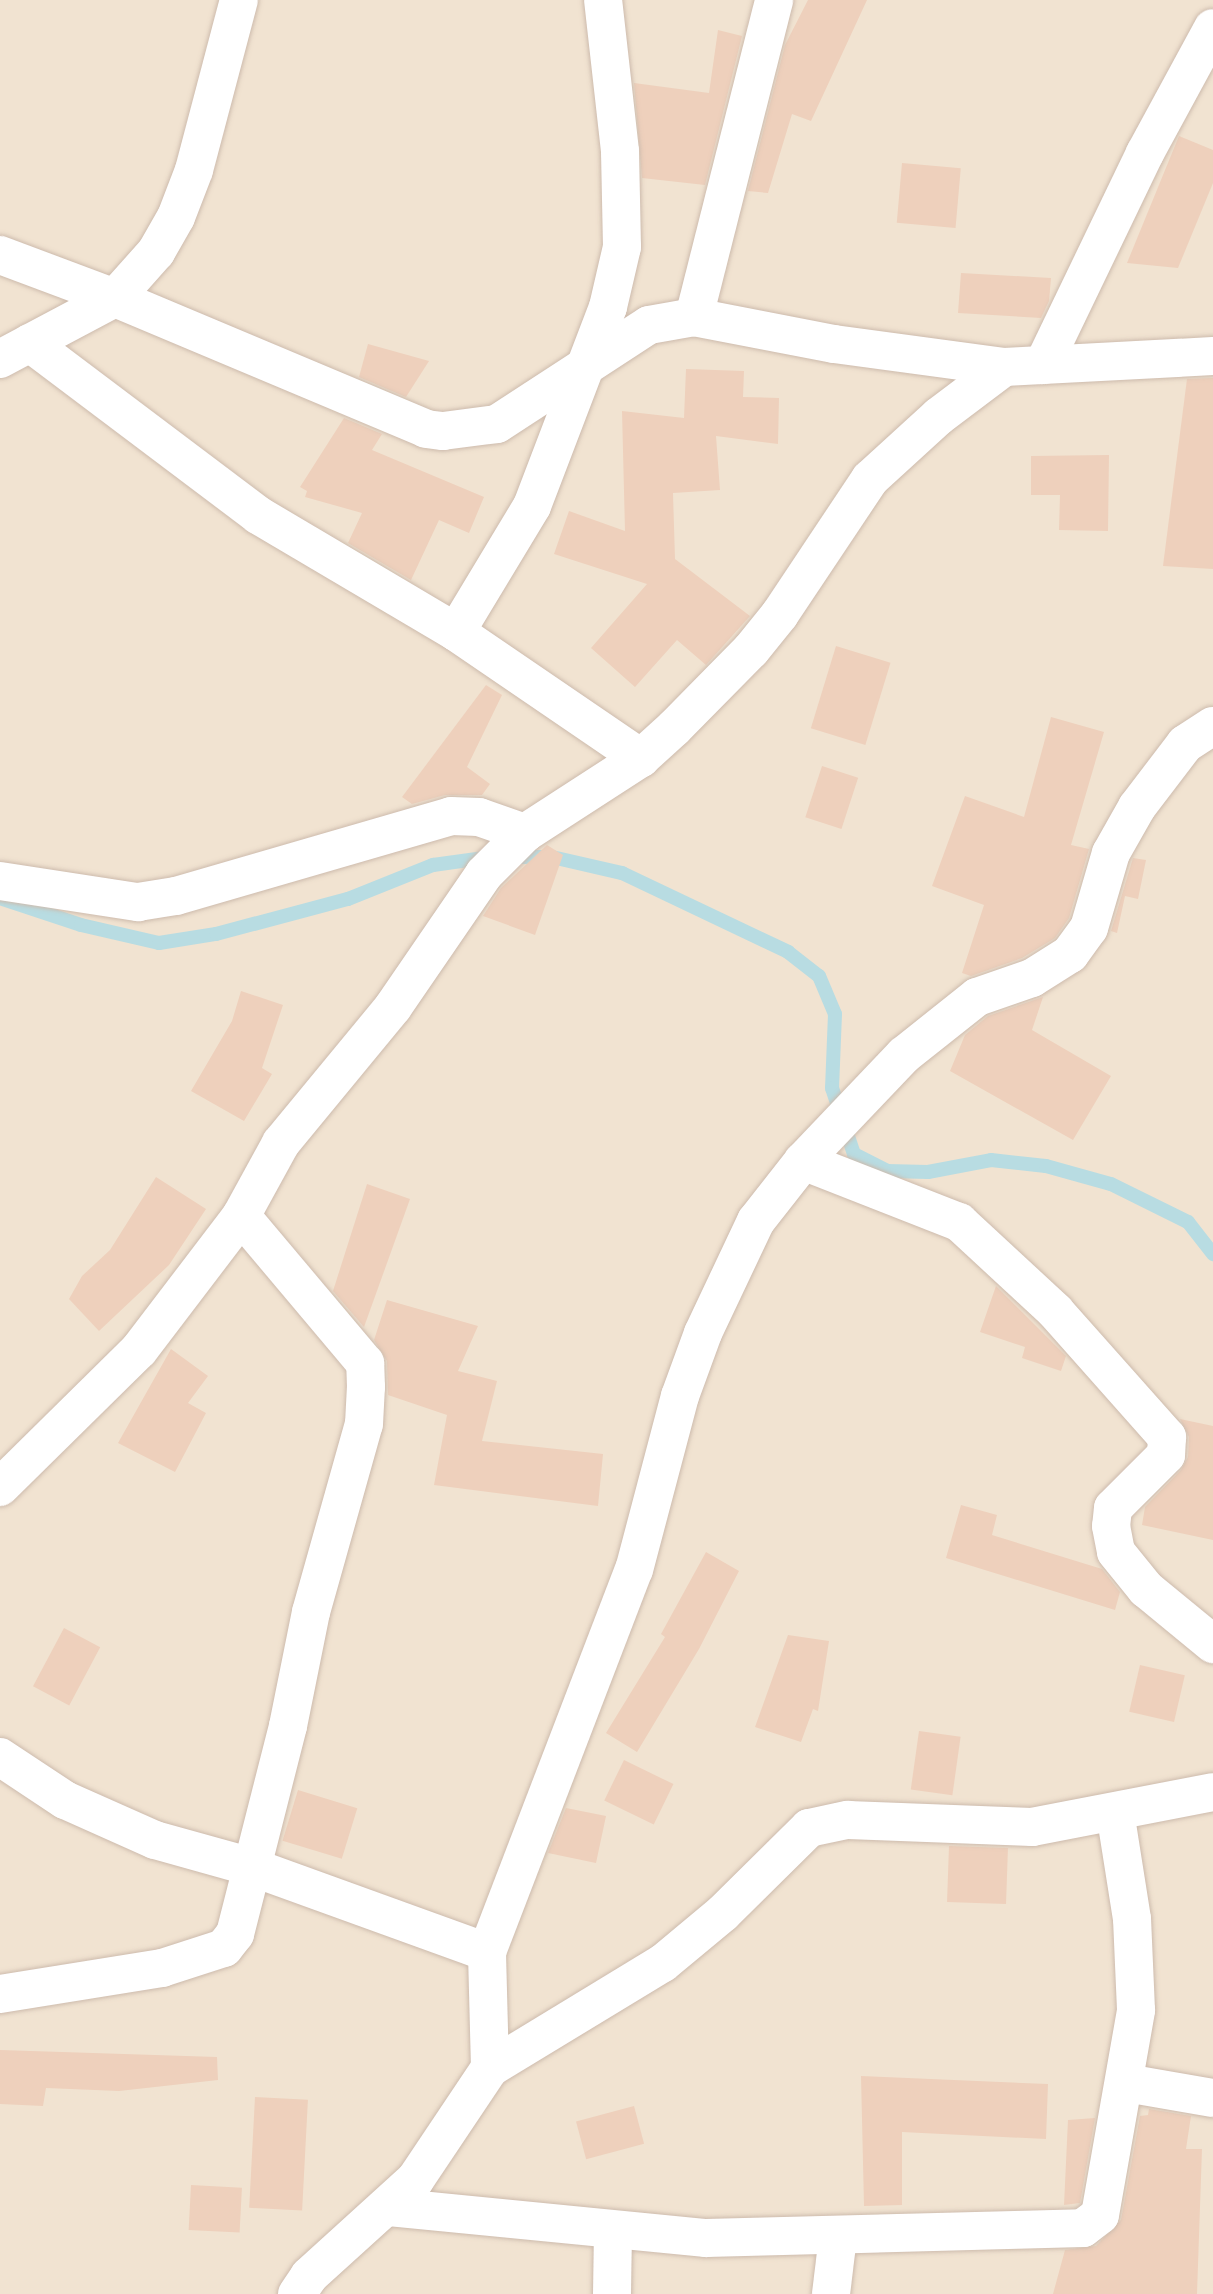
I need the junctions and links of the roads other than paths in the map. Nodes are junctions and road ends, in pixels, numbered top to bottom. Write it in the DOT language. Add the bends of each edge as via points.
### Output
graph roads {
  1 [pos="239,0"];
  2 [pos="603,0"];
  3 [pos="774,0"];
  4 [pos="1213,27"];
  5 [pos="0,255"];
  6 [pos="115,298"];
  7 [pos="694,317"];
  8 [pos="15,351"];
  9 [pos="1213,356"];
  10 [pos="584,365"];
  11 [pos="1042,365"];
  12 [pos="1004,367"];
  13 [pos="456,632"];
  14 [pos="1213,726"];
  15 [pos="641,758"];
  16 [pos="525,832"];
  17 [pos="0,881"];
  18 [pos="803,1161"];
  19 [pos="241,1216"];
  20 [pos="0,1487"];
  21 [pos="1213,1644"];
  22 [pos="0,1757"];
  23 [pos="1213,1792"];
  24 [pos="1115,1812"];
  25 [pos="252,1867"];
  26 [pos="487,1952"];
  27 [pos="0,1994"];
  28 [pos="490,2068"];
  29 [pos="1126,2083"];
  30 [pos="1213,2098"];
  31 [pos="388,2207"];
  32 [pos="613,2230"];
  33 [pos="838,2236"];
  34 [pos="297,2294"];
  35 [pos="612,2294"];
  36 [pos="831,2294"];
  1 -- 6 [label="street" via="207,129 176,217 156,252"];
  2 -- 10 [label="street" via="620,151 622,247 608,307"];
  3 -- 7 [label="street"];
  4 -- 11 [label="street" via="1145,153"];
  5 -- 6 [label="street"];
  6 -- 8 [label="street"];
  6 -- 10 [label="street" via="426,429 478,430 497,424"];
  7 -- 10 [label="street" via="649,325"];
  7 -- 12 [label="street" via="834,344"];
  8 -- 13 [label="street" via="258,515"];
  9 -- 11 [label="street"];
  10 -- 13 [label="street" via="532,506"];
  11 -- 12 [label="street"];
  12 -- 15 [label="street" via="939,416 870,479 820,558 751,650"];
  13 -- 15 [label="street"];
  14 -- 18 [label="street" via="1185,744 1136,807 1111,853 1089,929 1070,954 1031,978 977,997 904,1055"];
  15 -- 16 [label="street"];
  16 -- 17 [label="street" via="479,817 451,816 176,896 138,902"];
  16 -- 19 [label="street" via="484,874 393,1007 281,1143"];
  18 -- 21 [label="street" via="959,1222 1055,1311 1167,1437 1166,1455 1113,1508 1116,1552 1146,1589"];
  18 -- 26 [label="street" via="756,1222 703,1333 680,1396 634,1570"];
  19 -- 20 [label="street" via="139,1350"];
  19 -- 25 [label="street" via="365,1363 366,1387 364,1424 311,1612 289,1726"];
  22 -- 25 [label="street" via="65,1800 155,1840"];
  23 -- 24 [label="street"];
  24 -- 28 [label="street" via="1032,1827 848,1820 809,1828 723,1913 663,1963"];
  24 -- 29 [label="street" via="1136,1966"];
  25 -- 26 [label="street"];
  25 -- 27 [label="street" via="235,1934 224,1948 162,1968"];
  26 -- 28 [label="street"];
  28 -- 31 [label="street" via="415,2180"];
  29 -- 30 [label="street"];
  29 -- 33 [label="street" via="1100,2215 1083,2228"];
  31 -- 32 [label="street"];
  31 -- 34 [label="street" via="309,2276"];
  32 -- 33 [label="street" via="706,2238"];
  32 -- 35 [label="street"];
  33 -- 36 [label="street"];
}
